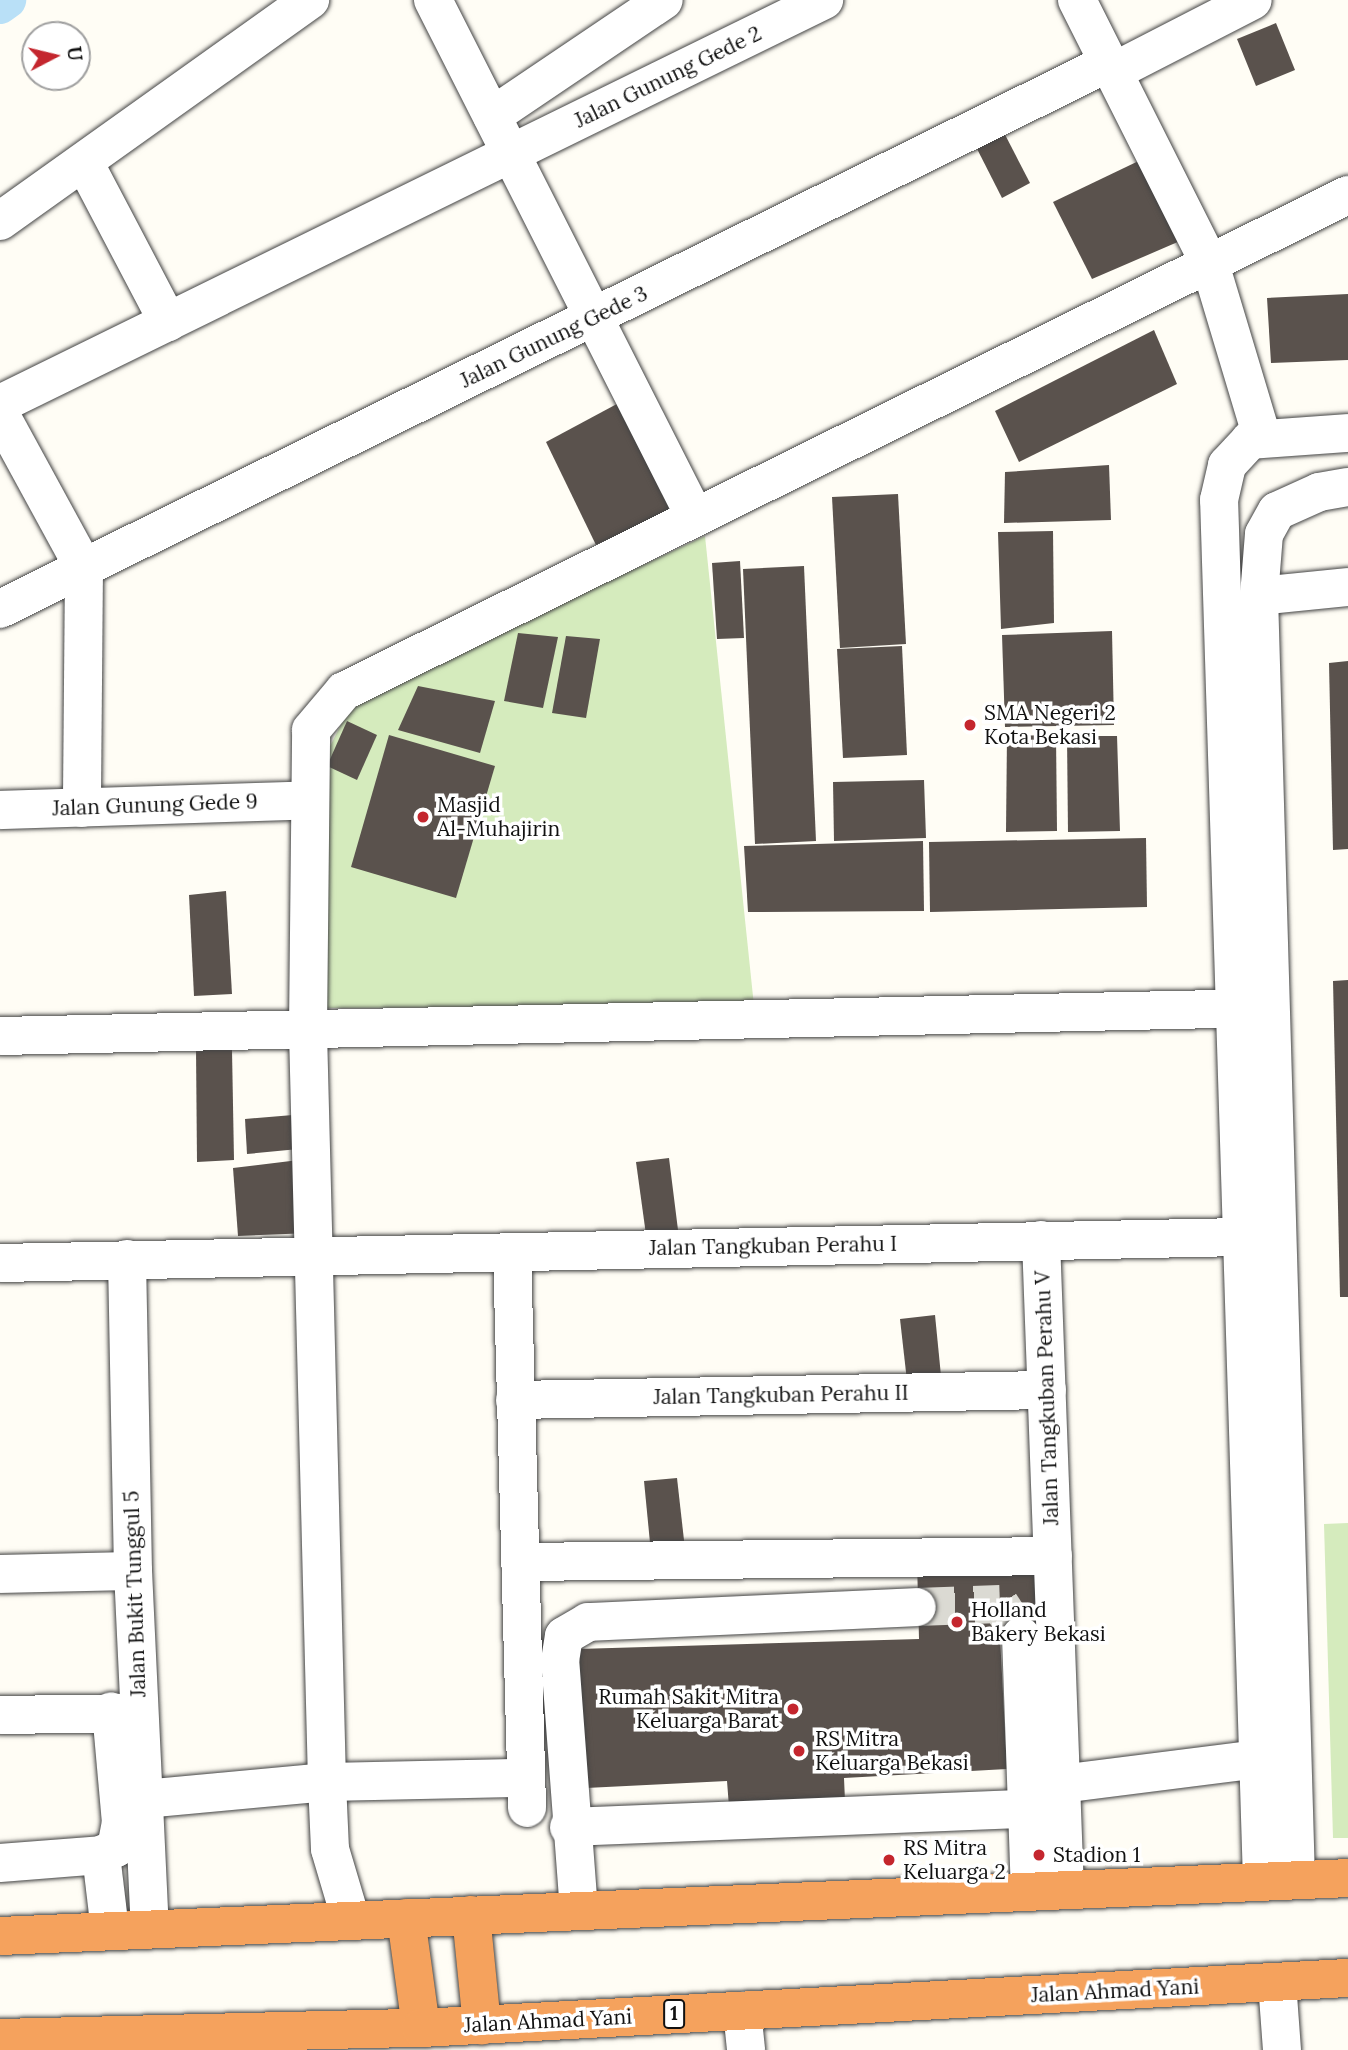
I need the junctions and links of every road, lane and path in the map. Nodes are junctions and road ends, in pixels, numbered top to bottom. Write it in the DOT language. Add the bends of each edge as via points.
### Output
graph roads {
  1 [pos="310,0"];
  2 [pos="433,0"];
  3 [pos="664,0"];
  4 [pos="824,0"];
  5 [pos="1077,0"];
  6 [pos="1253,0"];
  7 [pos="1110,67"];
  8 [pos="492,116"];
  9 [pos="511,155"];
  10 [pos="83,162"];
  11 [pos="1348,195"];
  12 [pos="0,220"];
  13 [pos="1210,264"];
  14 [pos="594,317"];
  15 [pos="168,322"];
  16 [pos="0,404"];
  17 [pos="0,414"];
  18 [pos="1348,433"];
  19 [pos="1262,437"];
  20 [pos="1348,487"];
  21 [pos="695,517"];
  22 [pos="84,568"];
  23 [pos="1348,587"];
  24 [pos="1259,596"];
  25 [pos="0,609"];
  26 [pos="310,800"];
  27 [pos="82,808"];
  28 [pos="0,810"];
  29 [pos="1237,1008"];
  30 [pos="1275,1008"];
  31 [pos="308,1029"];
  32 [pos="0,1036"];
  33 [pos="1237,1237"];
  34 [pos="1041,1240"];
  35 [pos="512,1252"];
  36 [pos="316,1256"];
  37 [pos="127,1259"];
  38 [pos="0,1263"];
  39 [pos="1046,1390"];
  40 [pos="515,1400"];
  41 [pos="1052,1556"];
  42 [pos="520,1562"];
  43 [pos="133,1571"];
  44 [pos="0,1574"];
  45 [pos="917,1607"];
  46 [pos="1021,1636"];
  47 [pos="125,1712"];
  48 [pos="0,1715"];
  49 [pos="1258,1759"];
  50 [pos="327,1782"];
  51 [pos="1061,1784"];
  52 [pos="144,1799"];
  53 [pos="1026,1809"];
  54 [pos="569,1827"];
  55 [pos="101,1855"];
  56 [pos="0,1863"];
  57 [pos="1348,1878"];
  58 [pos="1279,1880"];
  59 [pos="1047,1891"];
  60 [pos="579,1911"];
  61 [pos="471,1915"];
  62 [pos="406,1918"];
  63 [pos="351,1920"];
  64 [pos="150,1928"];
  65 [pos="110,1930"];
  66 [pos="0,1936"];
  67 [pos="1348,1978"];
  68 [pos="1276,1982"];
  69 [pos="742,2011"];
  70 [pos="482,2025"];
  71 [pos="421,2028"];
  72 [pos="0,2038"];
  73 [pos="223,2042"];
  74 [pos="746,2050"];
  75 [pos="1282,2050"];
  1 -- 10 [label="street"];
  2 -- 8 [label="street"];
  3 -- 8 [label="street"];
  4 -- 9 [label="street, Jalan Gunung Gede 2"];
  5 -- 7 [label="street"];
  6 -- 7 [label="street, Jalan Gunung Gede 3"];
  7 -- 13 [label="street"];
  7 -- 14 [label="street, Jalan Gunung Gede 3"];
  8 -- 9 [label="street"];
  9 -- 14 [label="street"];
  9 -- 15 [label="street, Jalan Gunung Gede 2"];
  10 -- 12 [label="street"];
  10 -- 15 [label="street"];
  11 -- 13 [label="street"];
  13 -- 19 [label="street"];
  13 -- 21 [label="street"];
  14 -- 21 [label="street"];
  14 -- 22 [label="street, Jalan Gunung Gede 3"];
  15 -- 16 [label="street, Jalan Gunung Gede 2"];
  17 -- 22 [label="street"];
  18 -- 19 [label="street"];
  19 -- 29 [label="street" via="1243,444 1227,465 1219,500"];
  20 -- 24 [label="street" via="1319,492 1277,511 1264,534"];
  21 -- 26 [label="street" via="344,691 311,730"];
  22 -- 25 [label="street, Jalan Gunung Gede 3"];
  22 -- 27 [label="street"];
  23 -- 24 [label="street"];
  24 -- 30 [label="street"];
  26 -- 27 [label="street, Jalan Gunung Gede 9"];
  26 -- 31 [label="street"];
  27 -- 28 [label="street, Jalan Gunung Gede 9"];
  29 -- 30 [label="street"];
  29 -- 31 [label="street"];
  29 -- 33 [label="street"];
  30 -- 58 [label="street"];
  31 -- 32 [label="street"];
  31 -- 36 [label="street"];
  33 -- 34 [label="street, Jalan Tangkuban Perahu I"];
  33 -- 49 [label="street"];
  34 -- 35 [label="street, Jalan Tangkuban Perahu I"];
  34 -- 39 [label="street, Jalan Tangkuban Perahu V"];
  35 -- 36 [label="street, Jalan Tangkuban Perahu I"];
  35 -- 40 [label="street"];
  36 -- 37 [label="street, Jalan Tangkuban Perahu I"];
  36 -- 50 [label="street"];
  37 -- 38 [label="street, Jalan Tangkuban Perahu I"];
  37 -- 43 [label="street, Jalan Bukit Tunggul 5"];
  39 -- 40 [label="street, Jalan Tangkuban Perahu II"];
  39 -- 41 [label="street, Jalan Tangkuban Perahu V"];
  40 -- 42 [label="street"];
  41 -- 42 [label="street"];
  41 -- 51 [label="street, Jalan Tangkuban Perahu V"];
  42 -- 50 [label="street" via="526,1793"];
  43 -- 44 [label="street"];
  43 -- 47 [label="street, Jalan Bukit Tunggul 5"];
  45 -- 54 [label="street" via="588,1622 564,1636 560,1661"];
  46 -- 53 [label="street"];
  47 -- 48 [label="street"];
  47 -- 52 [label="street, Jalan Bukit Tunggul 5"];
  47 -- 55 [label="street" via="121,1823 116,1848"];
  49 -- 51 [label="street"];
  49 -- 58 [label="street"];
  50 -- 52 [label="street"];
  50 -- 63 [label="street" via="330,1849"];
  51 -- 59 [label="street, Jalan Tangkuban Perahu V"];
  52 -- 64 [label="street, Jalan Bukit Tunggul 5"];
  53 -- 54 [label="street"];
  53 -- 59 [label="street"];
  54 -- 60 [label="street"];
  55 -- 56 [label="street"];
  55 -- 65 [label="street"];
  57 -- 58 [label="highway"];
  58 -- 59 [label="highway"];
  59 -- 60 [label="highway"];
  60 -- 61 [label="highway"];
  61 -- 62 [label="highway"];
  61 -- 70 [label="highway"];
  62 -- 63 [label="highway"];
  62 -- 71 [label="highway"];
  63 -- 64 [label="highway"];
  64 -- 65 [label="highway"];
  65 -- 66 [label="highway"];
  67 -- 68 [label="highway, Jalan Ahmad Yani / 1"];
  68 -- 69 [label="highway, Jalan Ahmad Yani / 1"];
  68 -- 75 [label="street"];
  69 -- 70 [label="highway, Jalan Ahmad Yani / 1"];
  69 -- 74 [label="street"];
  70 -- 71 [label="highway, Jalan Ahmad Yani / 1"];
  71 -- 73 [label="highway, Jalan Ahmad Yani / 1"];
  72 -- 73 [label="highway, Jalan Ahmad Yani / 1"];
}
